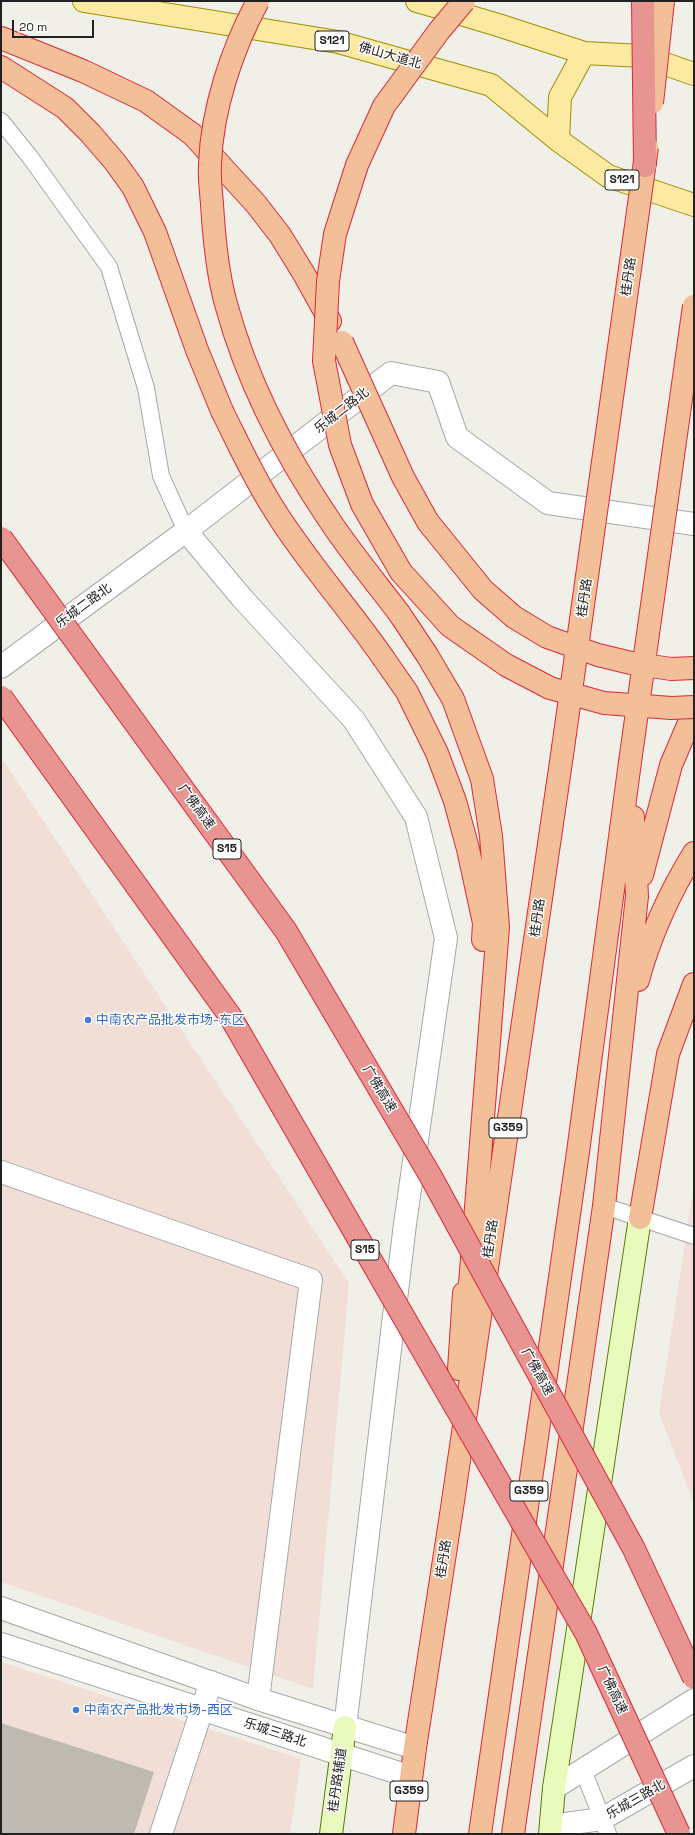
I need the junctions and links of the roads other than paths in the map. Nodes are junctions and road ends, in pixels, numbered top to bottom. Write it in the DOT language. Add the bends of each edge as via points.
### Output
graph roads {
  1 [pos="84,1"];
  2 [pos="258,1"];
  3 [pos="418,1"];
  4 [pos="464,1"];
  5 [pos="643,1"];
  6 [pos="663,1"];
  7 [pos="1,38"];
  8 [pos="584,53"];
  9 [pos="1,67"];
  10 [pos="694,74"];
  11 [pos="1,121"];
  12 [pos="558,140"];
  13 [pos="645,166"];
  14 [pos="694,205"];
  15 [pos="694,306"];
  16 [pos="694,524"];
  17 [pos="186,530"];
  18 [pos="1,538"];
  19 [pos="1,667"];
  20 [pos="694,668"];
  21 [pos="1,697"];
  22 [pos="694,707"];
  23 [pos="694,711"];
  24 [pos="630,762"];
  25 [pos="694,853"];
  26 [pos="637,896"];
  27 [pos="694,984"];
  28 [pos="624,1031"];
  29 [pos="1,1172"];
  30 [pos="604,1206"];
  31 [pos="640,1218"];
  32 [pos="694,1236"];
  33 [pos="452,1508"];
  34 [pos="1,1608"];
  35 [pos="1,1644"];
  36 [pos="694,1678"];
  37 [pos="211,1682"];
  38 [pos="258,1699"];
  39 [pos="694,1700"];
  40 [pos="202,1709"];
  41 [pos="345,1727"];
  42 [pos="415,1748"];
  43 [pos="342,1755"];
  44 [pos="694,1766"];
  45 [pos="583,1770"];
  46 [pos="411,1777"];
  47 [pos="554,1788"];
  48 [pos="605,1827"];
  49 [pos="550,1830"];
  50 [pos="161,1834"];
  51 [pos="331,1834"];
  52 [pos="404,1834"];
  53 [pos="480,1834"];
  54 [pos="513,1834"];
  55 [pos="679,1834"];
  1 -- 12 [label="main road, 佛山大道北 / S121" via="338,42 491,85"];
  2 -- 33 [label="highway, bridge" via="232,54 217,113 210,164 214,243 225,304 248,369 304,479 332,524 399,613 452,699 482,779 491,836 498,927"];
  3 -- 8 [label="main road"];
  4 -- 22 [label="highway, bridge" via="384,106 357,165 335,234 328,281 324,361 340,445 362,504 402,572 450,626 506,665 550,688 604,703 671,708"];
  5 -- 13 [label="highway, bridge"];
  6 -- 13 [label="highway, 桂丹路, bridge"];
  7 -- 20 [label="highway, bridge" via="76,68 146,101 192,134 256,204 280,235 342,342 403,477 428,522 482,590 514,617 547,637 598,655 631,663 671,669"];
  8 -- 10 [label="main road" via="642,56"];
  8 -- 12 [label="main road" via="560,97"];
  9 -- 33 [label="highway, bridge" via="65,108 115,162 133,187 156,232 197,350 222,411 248,464 272,506 301,548 361,625 407,692 437,753 458,815 484,923"];
  11 -- 17 [label="lane" via="109,267 146,388 161,476"];
  12 -- 14 [label="main road, S121" via="608,176"];
  13 -- 33 [label="highway, 桂丹路 / G359, bridge"];
  15 -- 24 [label="highway, bridge"];
  16 -- 17 [label="street, 乐城二路北" via="548,502 457,437 438,382 391,373"];
  17 -- 19 [label="street, 乐城二路北"];
  17 -- 41 [label="street" via="242,598 358,726 416,817 446,938 405,1224"];
  18 -- 36 [label="highway, 广佛高速 / S15, bridge" via="286,931 434,1182 634,1550"];
  21 -- 55 [label="highway, 广佛高速 / S15, bridge" via="230,1016 586,1633"];
  23 -- 26 [label="highway" via="671,765"];
  24 -- 26 [label="highway"];
  24 -- 53 [label="highway, G359" via="578,1152"];
  25 -- 28 [label="highway" via="666,905 645,956"];
  26 -- 28 [label="highway"];
  27 -- 31 [label="highway" via="668,1054"];
  28 -- 30 [label="highway"];
  29 -- 38 [label="street" via="311,1280"];
  30 -- 31 [label="lane"];
  30 -- 54 [label="highway"];
  31 -- 32 [label="lane"];
  31 -- 47 [label="main road"];
  33 -- 42 [label="highway, 桂丹路 / G359"];
  34 -- 37 [label="street"];
  35 -- 40 [label="street, 乐城三路北"];
  37 -- 38 [label="street"];
  37 -- 40 [label="street"];
  38 -- 41 [label="street"];
  39 -- 45 [label="street"];
  40 -- 43 [label="street, 乐城三路北"];
  40 -- 50 [label="street"];
  41 -- 42 [label="street"];
  41 -- 43 [label="main road, 桂丹路辅道"];
  42 -- 46 [label="highway, 桂丹路 / G359"];
  43 -- 46 [label="street, 乐城三路北"];
  43 -- 51 [label="main road, 桂丹路辅道"];
  44 -- 48 [label="street, 乐城三路北"];
  45 -- 47 [label="street"];
  45 -- 48 [label="lane"];
  46 -- 52 [label="highway, 桂丹路 / G359"];
  47 -- 49 [label="main road"];
  48 -- 49 [label="street, 乐城三路北"];
}
